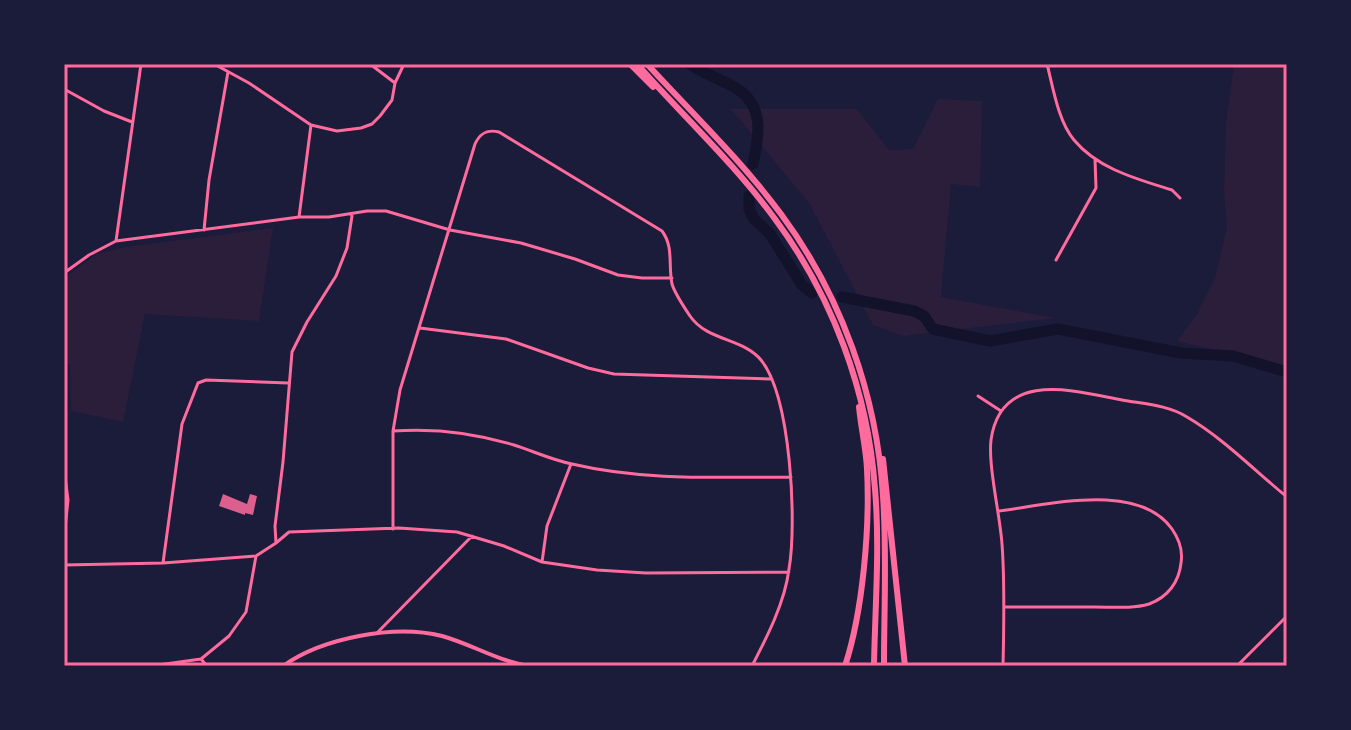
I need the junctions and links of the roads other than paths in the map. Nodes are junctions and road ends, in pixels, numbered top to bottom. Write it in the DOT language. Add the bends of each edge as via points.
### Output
graph roads {
  1 [pos="141,64"];
  2 [pos="214,64"];
  3 [pos="370,64"];
  4 [pos="404,64"];
  5 [pos="630,64"];
  6 [pos="637,64"];
  7 [pos="647,64"];
  8 [pos="1047,64"];
  9 [pos="228,72"];
  10 [pos="395,83"];
  11 [pos="64,89"];
  12 [pos="676,107"];
  13 [pos="133,122"];
  14 [pos="311,125"];
  15 [pos="1095,158"];
  16 [pos="1180,198"];
  17 [pos="352,215"];
  18 [pos="299,217"];
  19 [pos="204,230"];
  20 [pos="450,230"];
  21 [pos="116,241"];
  22 [pos="1056,260"];
  23 [pos="64,273"];
  24 [pos="672,278"];
  25 [pos="420,328"];
  26 [pos="772,379"];
  27 [pos="855,380"];
  28 [pos="288,383"];
  29 [pos="978,396"];
  30 [pos="1002,412"];
  31 [pos="873,418"];
  32 [pos="393,431"];
  33 [pos="571,464"];
  34 [pos="64,469"];
  35 [pos="791,477"];
  36 [pos="1287,497"];
  37 [pos="999,511"];
  38 [pos="393,529"];
  39 [pos="472,536"];
  40 [pos="64,538"];
  41 [pos="276,543"];
  42 [pos="256,556"];
  43 [pos="542,562"];
  44 [pos="163,563"];
  45 [pos="64,565"];
  46 [pos="789,572"];
  47 [pos="1004,607"];
  48 [pos="1287,616"];
  49 [pos="375,635"];
  50 [pos="201,659"];
  51 [pos="1239,665"];
  52 [pos="151,666"];
  53 [pos="207,666"];
  54 [pos="283,666"];
  55 [pos="529,666"];
  56 [pos="752,666"];
  57 [pos="845,666"];
  58 [pos="874,666"];
  59 [pos="884,666"];
  60 [pos="905,666"];
  61 [pos="1003,666"];
  1 -- 13 [label="street"];
  2 -- 9 [label="street"];
  3 -- 10 [label="street"];
  4 -- 10 [label="street"];
  5 -- 12 [label="highway"];
  6 -- 12 [label="highway"];
  7 -- 31 [label="highway" via="754,181 801,243 847,333"];
  8 -- 15 [label="street" via="1073,139"];
  9 -- 14 [label="street"];
  9 -- 19 [label="street"];
  10 -- 14 [label="street" via="392,100 372,124 337,131"];
  11 -- 13 [label="street"];
  12 -- 27 [label="highway" via="790,240 827,308"];
  13 -- 21 [label="street"];
  14 -- 18 [label="street"];
  15 -- 16 [label="street"];
  15 -- 22 [label="street" via="1096,188"];
  17 -- 18 [label="street"];
  17 -- 20 [label="street" via="386,211"];
  17 -- 28 [label="street" via="336,276 292,352"];
  18 -- 19 [label="street"];
  19 -- 21 [label="street"];
  20 -- 24 [label="street" via="521,243 618,275"];
  20 -- 24 [label="street" via="478,136 494,131 662,231 670,249"];
  20 -- 25 [label="street"];
  21 -- 23 [label="street"];
  24 -- 26 [label="street" via="698,327 756,355"];
  25 -- 26 [label="street" via="506,339 614,374"];
  25 -- 32 [label="street"];
  26 -- 35 [label="street"];
  27 -- 57 [label="highway" via="867,498 858,614"];
  27 -- 58 [label="highway" via="876,500"];
  28 -- 41 [label="street"];
  28 -- 44 [label="street" via="198,383 182,424"];
  29 -- 30 [label="street"];
  30 -- 36 [label="street" via="1023,395 1050,388 1171,409 1197,423"];
  30 -- 37 [label="street" via="991,440"];
  31 -- 59 [label="highway" via="883,496"];
  31 -- 60 [label="highway" via="886,474"];
  32 -- 33 [label="street" via="454,432"];
  32 -- 38 [label="street"];
  33 -- 35 [label="street" via="663,477"];
  33 -- 43 [label="street" via="547,526"];
  34 -- 40 [label="street"];
  35 -- 46 [label="street"];
  37 -- 47 [label="street"];
  37 -- 47 [label="street" via="1094,500 1127,503 1158,515 1174,534 1182,556 1174,585 1151,603"];
  38 -- 39 [label="street"];
  38 -- 41 [label="street" via="289,532"];
  39 -- 43 [label="street"];
  39 -- 49 [label="street"];
  41 -- 42 [label="street"];
  42 -- 44 [label="street"];
  42 -- 50 [label="street" via="246,612 229,636"];
  43 -- 46 [label="street" via="646,573"];
  44 -- 45 [label="street"];
  46 -- 56 [label="street"];
  47 -- 61 [label="street"];
  48 -- 51 [label="street"];
  49 -- 54 [label="street" via="321,645"];
  49 -- 55 [label="street" via="443,636"];
  50 -- 52 [label="street"];
  50 -- 53 [label="street"];
}
